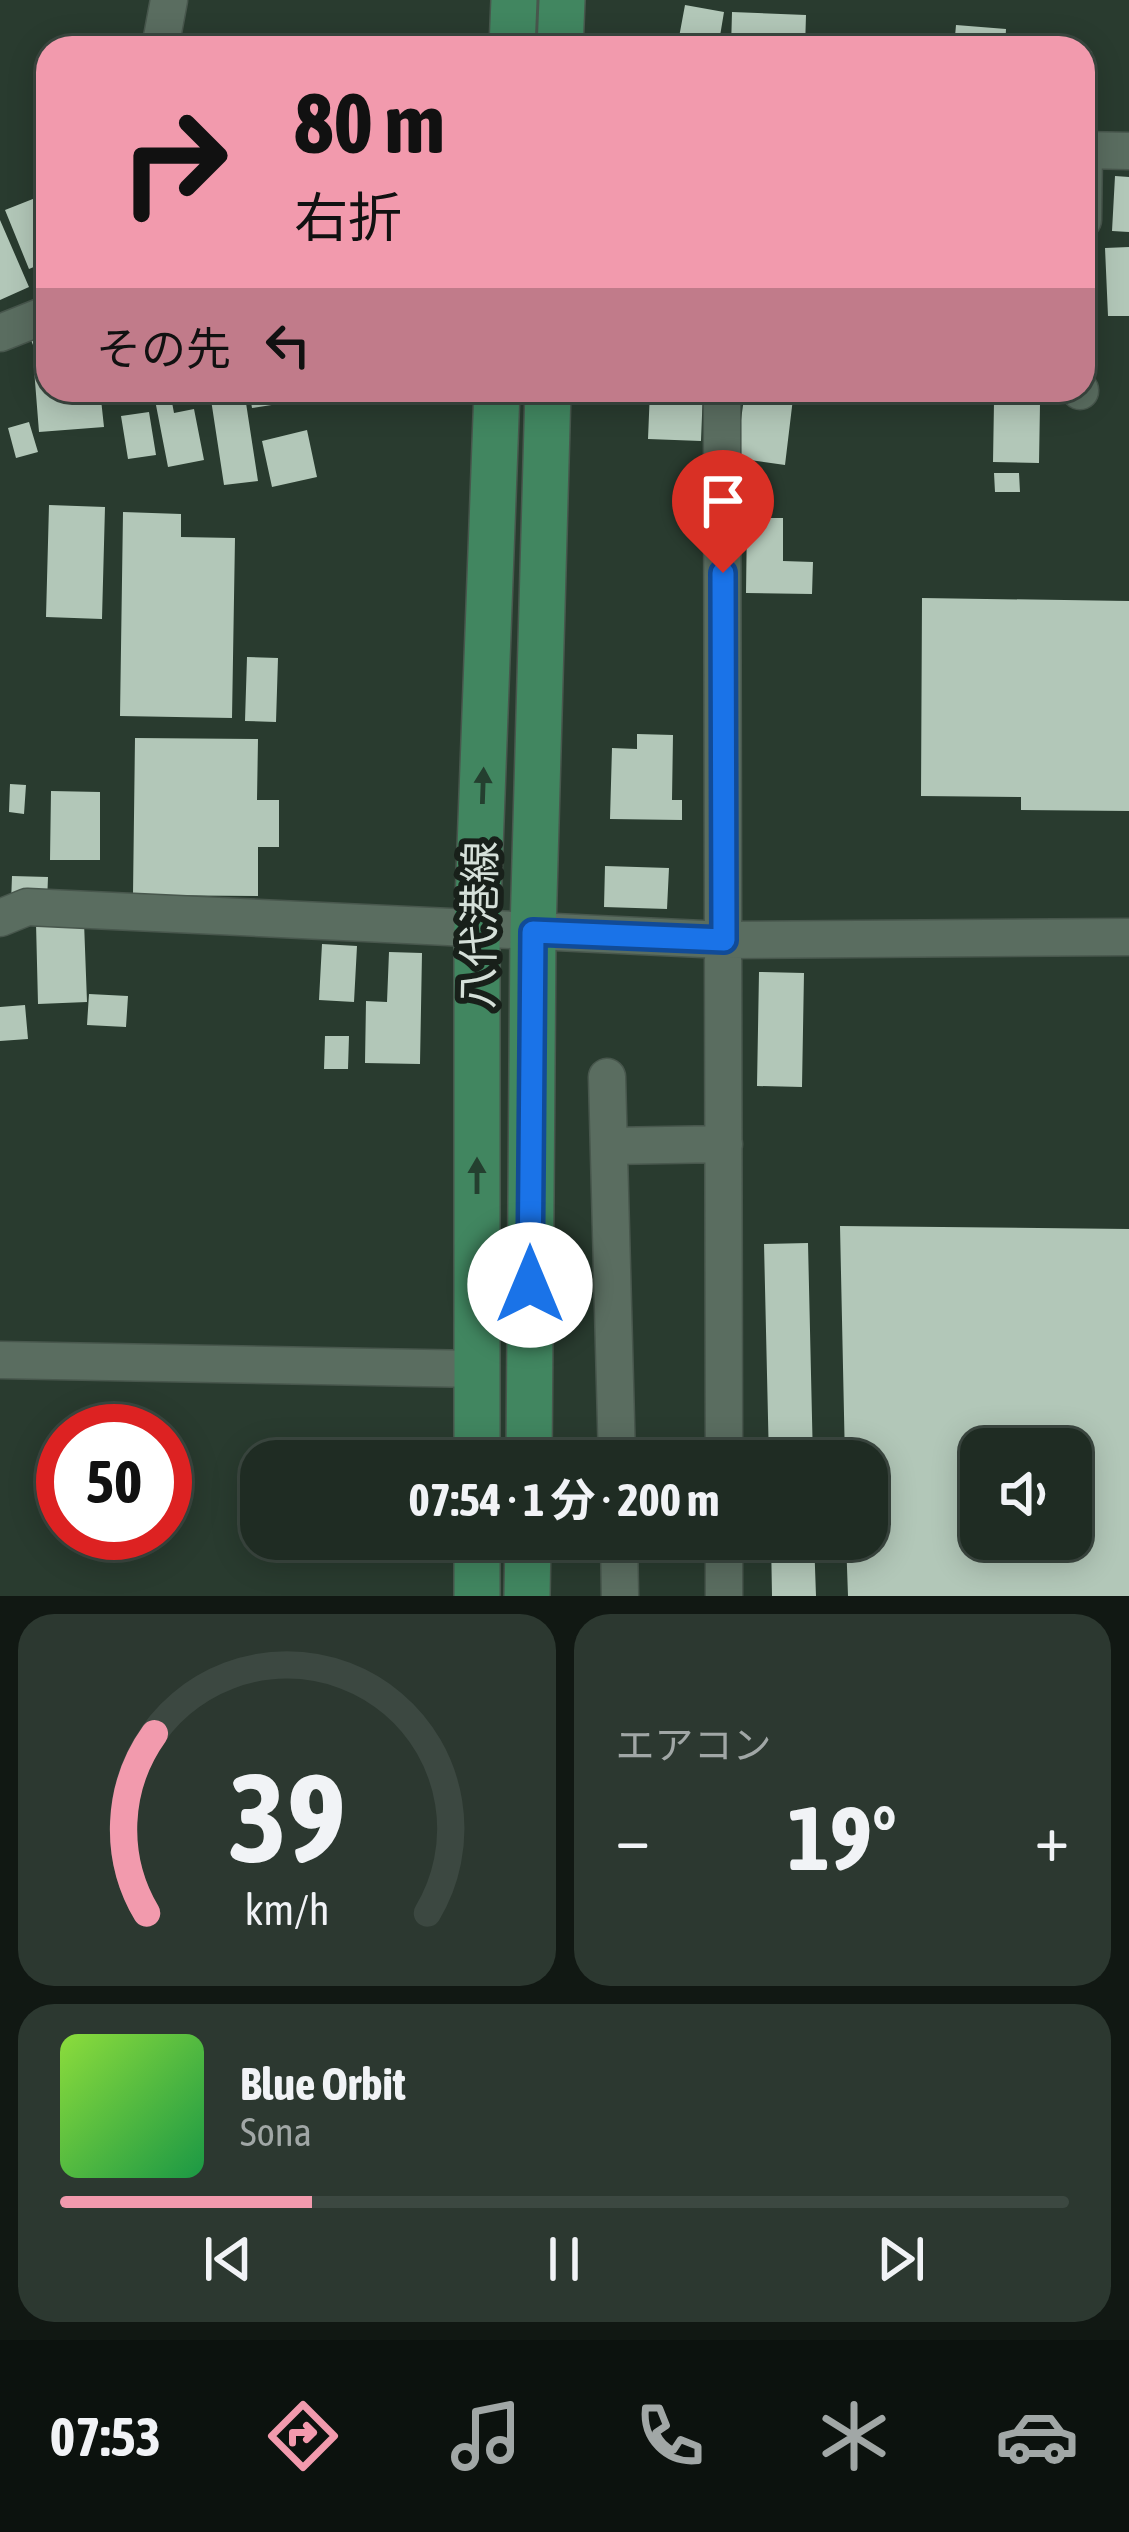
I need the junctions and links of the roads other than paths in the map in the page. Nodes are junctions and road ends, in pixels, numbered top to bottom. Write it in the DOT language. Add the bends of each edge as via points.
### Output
graph roads {
  1 [pos="169,0"];
  2 [pos="514,0"];
  3 [pos="562,0"];
  4 [pos="162,36"];
  5 [pos="512,36"];
  6 [pos="560,36"];
  7 [pos="1095,150"];
  8 [pos="1129,152"];
  9 [pos="36,319"];
  10 [pos="0,333"];
  11 [pos="497,402"];
  12 [pos="548,402"];
  13 [pos="722,402"];
  14 [pos="0,918"];
  15 [pos="478,929"];
  16 [pos="533,932"];
  17 [pos="1129,937"];
  18 [pos="724,940"];
  19 [pos="607,1077"];
  20 [pos="724,1144"];
  21 [pos="609,1146"];
  22 [pos="0,1360"];
  23 [pos="477,1369"];
  24 [pos="477,1440"];
  25 [pos="529,1440"];
  26 [pos="616,1440"];
  27 [pos="724,1440"];
  28 [pos="477,1560"];
  29 [pos="528,1560"];
  30 [pos="619,1560"];
  31 [pos="724,1560"];
  32 [pos="477,1596"];
  33 [pos="527,1596"];
  34 [pos="620,1596"];
  35 [pos="724,1596"];
  1 -- 4 [label="street"];
  2 -- 5 [label="main road"];
  3 -- 6 [label="main road"];
  7 -- 8 [label="street"];
  9 -- 10 [label="street"];
  15 -- 11 [label="main road, 八代港線, one-way"];
  12 -- 16 [label="main road, 八代港線"];
  13 -- 18 [label="street"];
  14 -- 15 [label="street" via="27,908"];
  15 -- 16 [label="street"];
  23 -- 15 [label="main road, 八代港線, one-way"];
  16 -- 18 [label="street"];
  16 -- 25 [label="main road, 八代港線"];
  17 -- 18 [label="street"];
  18 -- 20 [label="street"];
  19 -- 21 [label="street"];
  20 -- 21 [label="street"];
  20 -- 27 [label="street"];
  21 -- 26 [label="street"];
  22 -- 23 [label="street"];
  23 -- 24 [label="main road, 八代港線"];
  28 -- 32 [label="main road"];
  29 -- 33 [label="main road"];
  30 -- 34 [label="street"];
  31 -- 35 [label="street"];
}
